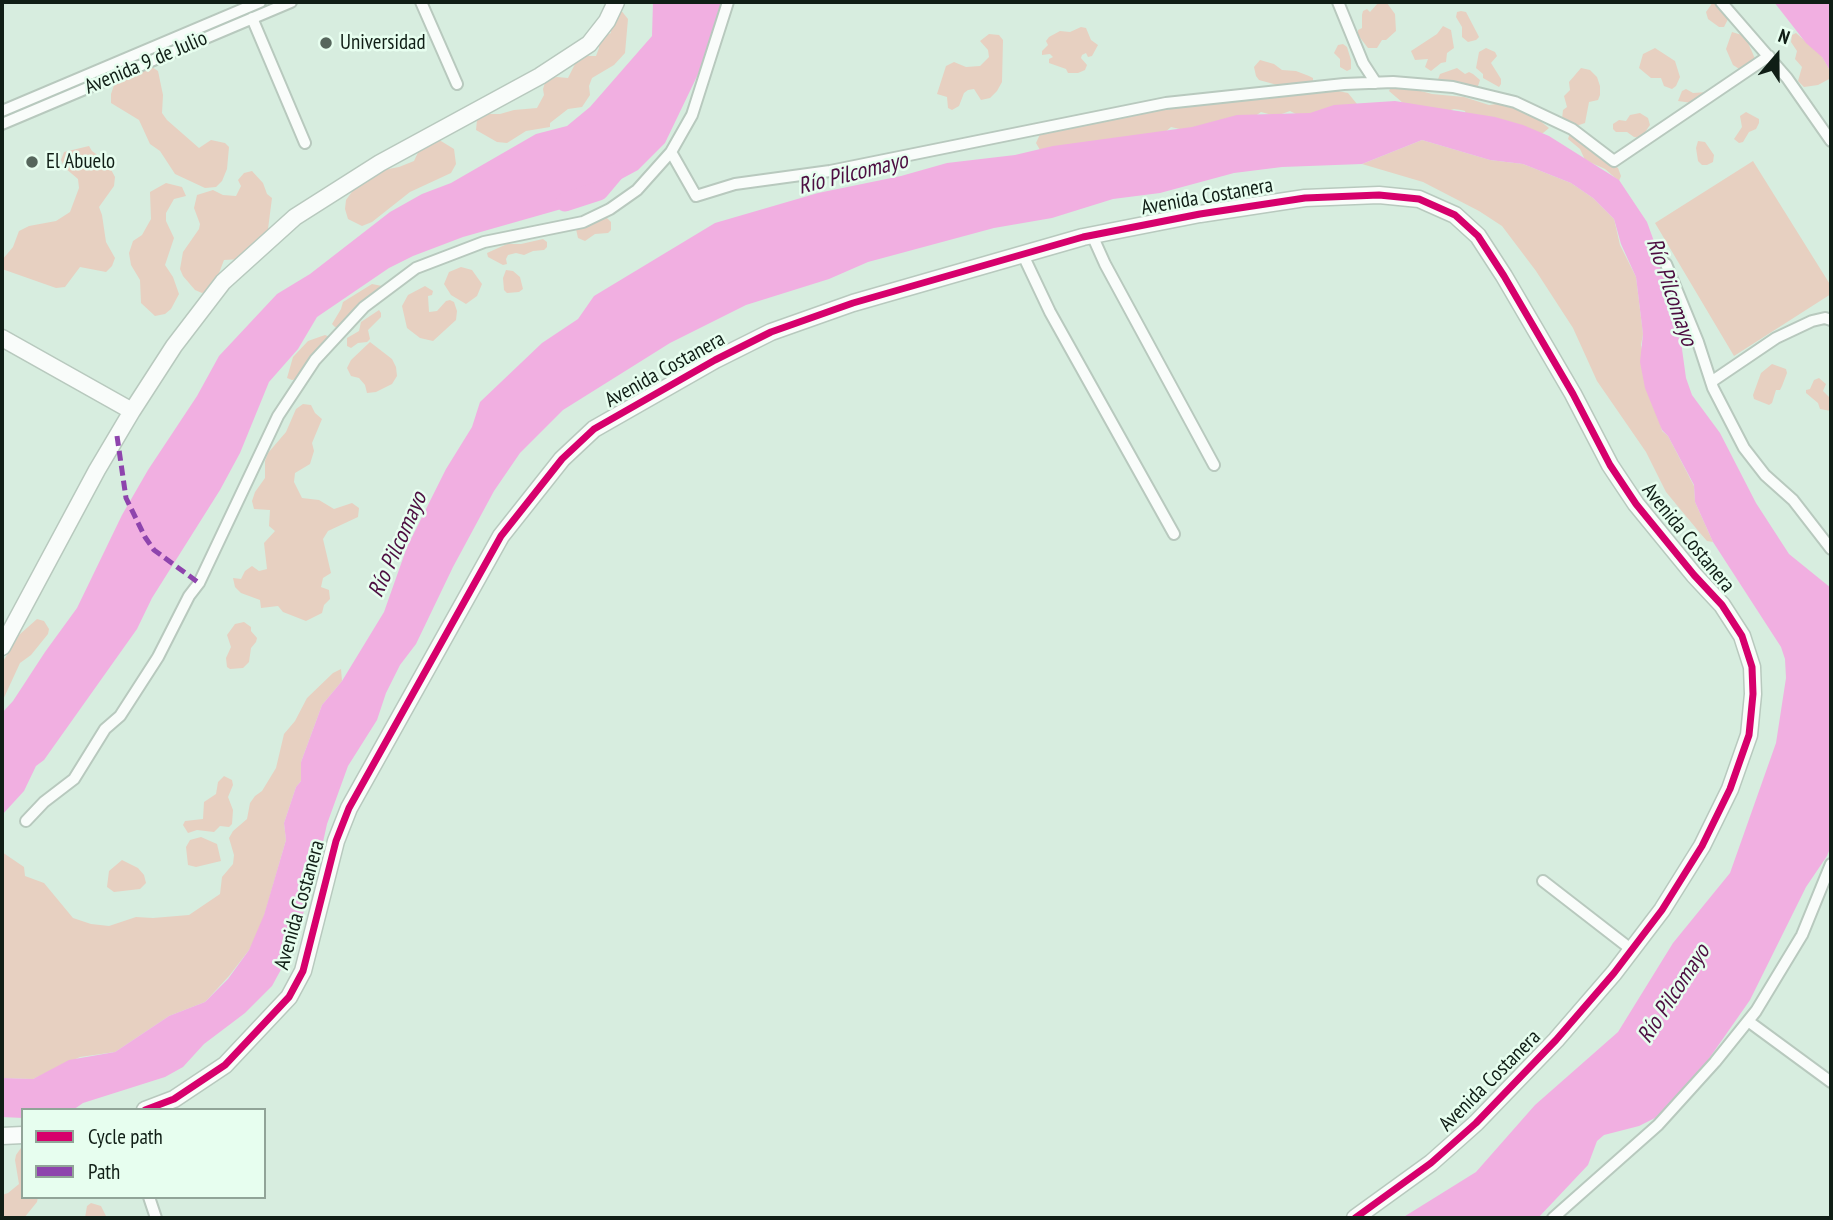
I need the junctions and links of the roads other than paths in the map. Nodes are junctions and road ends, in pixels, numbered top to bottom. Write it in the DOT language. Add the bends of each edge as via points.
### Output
graph roads {
  1 [pos="260,2"];
  2 [pos="291,2"];
  3 [pos="421,2"];
  4 [pos="615,2"];
  5 [pos="728,2"];
  6 [pos="1338,2"];
  7 [pos="1721,2"];
  8 [pos="252,18"];
  9 [pos="1769,56"];
  10 [pos="1376,83"];
  11 [pos="457,84"];
  12 [pos="9,112"];
  13 [pos="2,124"];
  14 [pos="1831,141"];
  15 [pos="305,143"];
  16 [pos="671,152"];
  17 [pos="1093,235"];
  18 [pos="1023,255"];
  19 [pos="1666,264"];
  20 [pos="1831,320"];
  21 [pos="2,338"];
  22 [pos="1711,382"];
  23 [pos="132,411"];
  24 [pos="1214,465"];
  25 [pos="1174,534"];
  26 [pos="1831,549"];
  27 [pos="2,646"];
  28 [pos="26,821"];
  29 [pos="1831,863"];
  30 [pos="1543,881"];
  31 [pos="1632,950"];
  32 [pos="1748,1021"];
  33 [pos="1831,1082"];
  34 [pos="150,1108"];
  35 [pos="21,1135"];
  36 [pos="2,1136"];
  37 [pos="150,1199"];
  38 [pos="156,1218"];
  39 [pos="1355,1218"];
  40 [pos="1553,1218"];
  1 -- 12 [label="street, Avenida 9 de Julio"];
  2 -- 8 [label="street, Avenida 9 de Julio"];
  3 -- 11 [label="street"];
  4 -- 23 [label="street" via="589,44 295,217 223,282"];
  5 -- 16 [label="street" via="692,116"];
  6 -- 10 [label="street"];
  7 -- 9 [label="street"];
  8 -- 12 [label="street, Avenida 9 de Julio"];
  8 -- 15 [label="street"];
  9 -- 10 [label="street" via="1614,162 1572,129 1515,102 1453,88"];
  9 -- 14 [label="street"];
  10 -- 16 [label="street" via="1166,103 830,171 735,184 696,196"];
  12 -- 13 [label="street, Avenida 9 de Julio"];
  16 -- 28 [label="street" via="637,190 610,209 583,222 484,242 416,268 364,307 315,360 278,416 199,583 120,716 105,729 74,779"];
  17 -- 18 [label="street, Avenida Costanera"];
  17 -- 24 [label="street"];
  17 -- 31 [label="street, Avenida Costanera" via="1305,198 1379,195 1419,200 1455,215 1478,236 1610,465 1636,504 1722,605 1742,636 1752,667 1749,736 1730,789 1702,846"];
  18 -- 25 [label="street"];
  18 -- 34 [label="street, Avenida Costanera" via="853,303 771,332 594,429 562,459 501,536 349,808 336,841 303,971 289,997 225,1065 174,1099"];
  19 -- 22 [label="street"];
  20 -- 22 [label="street" via="1812,321 1776,338"];
  21 -- 23 [label="street"];
  22 -- 26 [label="street" via="1744,448"];
  23 -- 27 [label="street"];
  29 -- 32 [label="street" via="1802,935"];
  30 -- 31 [label="street"];
  31 -- 39 [label="street, Avenida Costanera" via="1556,1040 1476,1123 1431,1163"];
  32 -- 33 [label="street"];
  32 -- 40 [label="street" via="1658,1125"];
  35 -- 36 [label="street"];
  37 -- 38 [label="street"];
}
